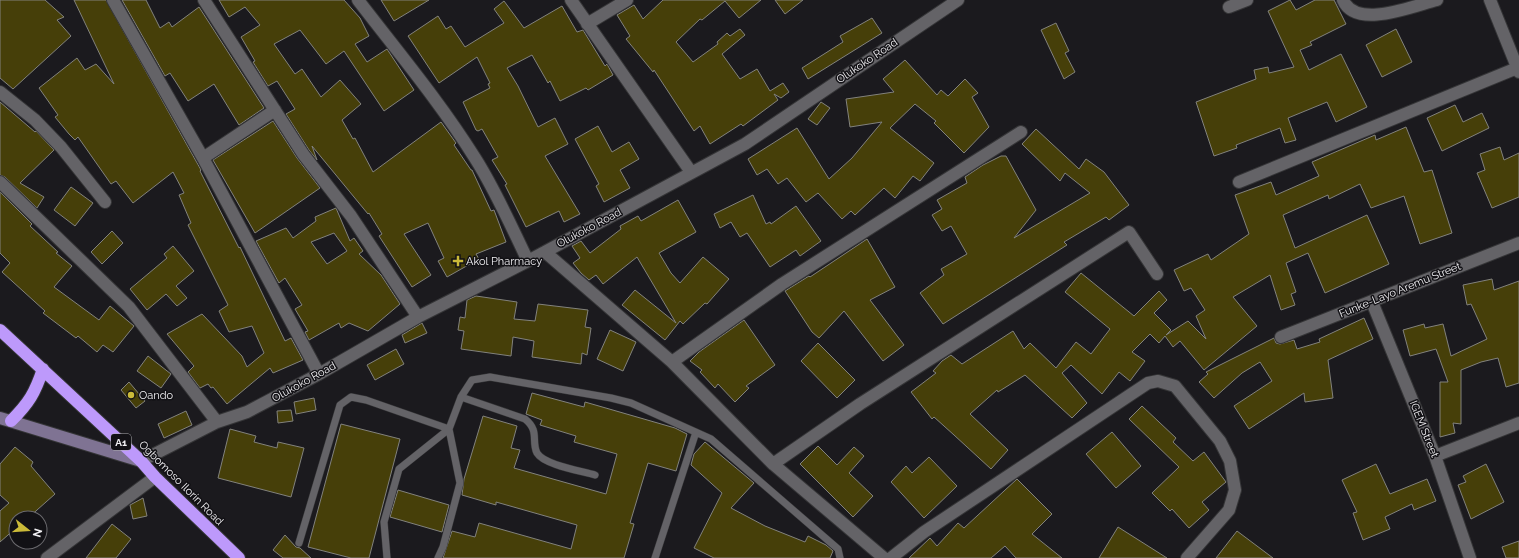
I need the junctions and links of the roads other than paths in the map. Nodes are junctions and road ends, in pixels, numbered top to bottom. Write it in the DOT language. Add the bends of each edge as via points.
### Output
graph roads {
  1 [pos="113,0"];
  2 [pos="204,0"];
  3 [pos="358,0"];
  4 [pos="571,0"];
  5 [pos="627,0"];
  6 [pos="958,0"];
  7 [pos="1248,0"];
  8 [pos="1343,0"];
  9 [pos="1437,0"];
  10 [pos="1490,0"];
  11 [pos="1229,7"];
  12 [pos="588,24"];
  13 [pos="1518,70"];
  14 [pos="0,92"];
  15 [pos="275,110"];
  16 [pos="1021,132"];
  17 [pos="203,158"];
  18 [pos="691,172"];
  19 [pos="0,182"];
  20 [pos="1239,182"];
  21 [pos="105,202"];
  22 [pos="1519,243"];
  23 [pos="545,252"];
  24 [pos="528,261"];
  25 [pos="1157,274"];
  26 [pos="1372,302"];
  27 [pos="418,317"];
  28 [pos="0,330"];
  29 [pos="1281,336"];
  30 [pos="672,362"];
  31 [pos="43,369"];
  32 [pos="319,374"];
  33 [pos="461,397"];
  34 [pos="6,420"];
  35 [pos="217,422"];
  36 [pos="1519,423"];
  37 [pos="449,429"];
  38 [pos="696,432"];
  39 [pos="1435,456"];
  40 [pos="141,461"];
  41 [pos="773,464"];
  42 [pos="595,475"];
  43 [pos="155,477"];
  44 [pos="299,543"];
  45 [pos="47,558"];
  46 [pos="239,558"];
  47 [pos="387,558"];
  48 [pos="438,558"];
  49 [pos="655,558"];
  50 [pos="840,558"];
  51 [pos="884,558"];
  52 [pos="891,558"];
  53 [pos="1187,558"];
  54 [pos="1470,558"];
  1 -- 17 [label="street"];
  2 -- 15 [label="street"];
  3 -- 24 [label="street" via="441,106 476,159"];
  4 -- 12 [label="street"];
  5 -- 12 [label="street"];
  6 -- 18 [label="street, Olukoko Road" via="745,144"];
  7 -- 11 [label="street"];
  8 -- 9 [label="street" via="1346,8 1358,14 1382,15"];
  10 -- 13 [label="street"];
  12 -- 18 [label="street"];
  13 -- 20 [label="street"];
  14 -- 21 [label="street" via="61,147"];
  15 -- 17 [label="street"];
  15 -- 27 [label="street"];
  16 -- 30 [label="street" via="782,284"];
  17 -- 32 [label="street"];
  18 -- 23 [label="street, Olukoko Road"];
  19 -- 35 [label="street" via="129,307"];
  22 -- 26 [label="street, Funke-Layo Aremu Street"];
  23 -- 24 [label="street, Olukoko Road"];
  23 -- 30 [label="street"];
  24 -- 27 [label="street, Olukoko Road"];
  25 -- 41 [label="street" via="1128,232 860,404"];
  26 -- 29 [label="street, Funke-Layo Aremu Street"];
  26 -- 39 [label="street, IGEM Street"];
  27 -- 32 [label="street, Olukoko Road"];
  28 -- 31 [label="highway, Ogbomoso Ilorin Road / A1"];
  30 -- 41 [label="street"];
  31 -- 34 [label="highway" via="27,406"];
  31 -- 40 [label="highway, Ogbomoso Ilorin Road / A1"];
  32 -- 35 [label="street, Olukoko Road" via="247,412"];
  33 -- 37 [label="lane"];
  33 -- 38 [label="lane" via="472,380 490,377 631,403"];
  33 -- 42 [label="lane" via="531,424 537,453 543,460"];
  34 -- 40 [label="main road"];
  35 -- 40 [label="street, Olukoko Road"];
  36 -- 39 [label="street"];
  37 -- 44 [label="lane" via="366,400 351,398 340,405"];
  37 -- 47 [label="lane" via="399,469 384,522"];
  37 -- 48 [label="lane" via="460,483"];
  38 -- 49 [label="lane"];
  38 -- 50 [label="lane" via="711,439 838,549"];
  39 -- 54 [label="street, IGEM Street"];
  40 -- 43 [label="highway, Ogbomoso Ilorin Road / A1"];
  41 -- 51 [label="street"];
  43 -- 45 [label="street"];
  43 -- 46 [label="highway, Ogbomoso Ilorin Road / A1"];
  52 -- 53 [label="street" via="924,532 1148,383 1158,381 1175,386 1220,441 1230,461 1235,490 1229,510"];
}
